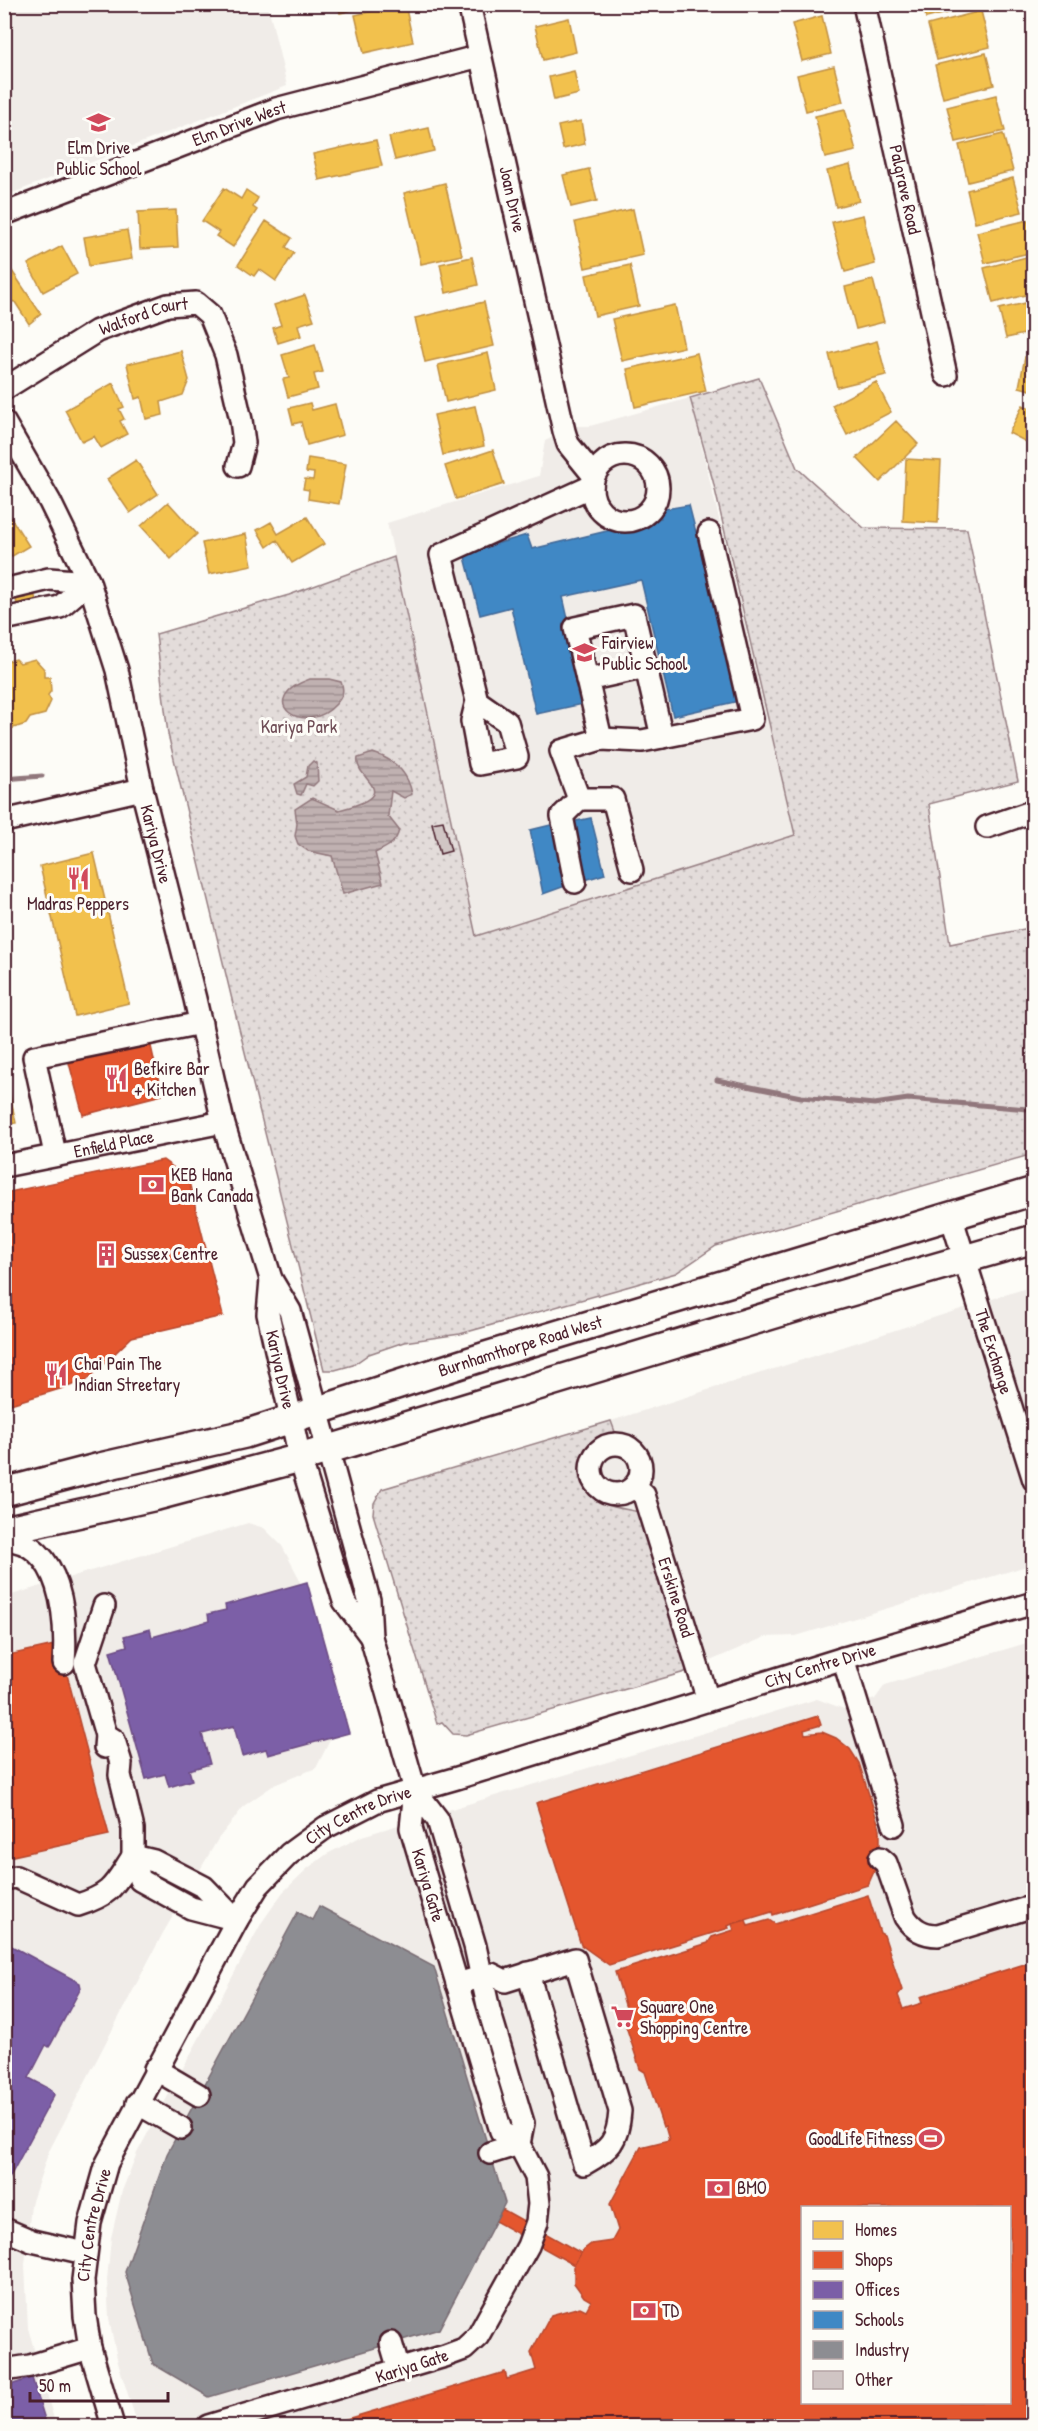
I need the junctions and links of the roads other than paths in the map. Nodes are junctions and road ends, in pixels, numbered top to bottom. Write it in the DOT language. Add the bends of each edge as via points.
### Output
graph roads {
  1 [pos="469,4"];
  2 [pos="864,4"];
  3 [pos="480,56"];
  4 [pos="4,214"];
  5 [pos="946,375"];
  6 [pos="4,389"];
  7 [pos="4,422"];
  8 [pos="238,466"];
  9 [pos="710,533"];
  10 [pos="89,582"];
  11 [pos="4,590"];
  12 [pos="4,620"];
  13 [pos="646,668"];
  14 [pos="587,680"];
  15 [pos="477,701"];
  16 [pos="662,736"];
  17 [pos="601,739"];
  18 [pos="142,789"];
  19 [pos="579,799"];
  20 [pos="1034,811"];
  21 [pos="4,821"];
  22 [pos="987,827"];
  23 [pos="632,870"];
  24 [pos="575,882"];
  25 [pos="201,1023"];
  26 [pos="223,1122"];
  27 [pos="55,1154"];
  28 [pos="4,1166"];
  29 [pos="1034,1191"];
  30 [pos="951,1216"];
  31 [pos="1034,1239"];
  32 [pos="966,1258"];
  33 [pos="304,1415"];
  34 [pos="327,1449"];
  35 [pos="300,1458"];
  36 [pos="1034,1480"];
  37 [pos="639,1491"];
  38 [pos="4,1492"];
  39 [pos="4,1530"];
  40 [pos="4,1539"];
  41 [pos="1034,1603"];
  42 [pos="104,1606"];
  43 [pos="370,1637"];
  44 [pos="843,1659"];
  45 [pos="64,1663"];
  46 [pos="708,1700"];
  47 [pos="415,1790"];
  48 [pos="894,1825"];
  49 [pos="133,1856"];
  50 [pos="880,1858"];
  51 [pos="4,1879"];
  52 [pos="1034,1906"];
  53 [pos="237,1920"];
  54 [pos="528,1973"];
  55 [pos="482,1977"];
  56 [pos="457,1984"];
  57 [pos="155,2069"];
  58 [pos="199,2095"];
  59 [pos="137,2103"];
  60 [pos="181,2128"];
  61 [pos="519,2144"];
  62 [pos="490,2153"];
  63 [pos="4,2229"];
  64 [pos="85,2253"];
  65 [pos="391,2343"];
  66 [pos="90,2348"];
  67 [pos="4,2370"];
  68 [pos="399,2370"];
  69 [pos="113,2427"];
  70 [pos="208,2427"];
  1 -- 3 [label="street, Joan Drive"];
  2 -- 5 [label="street, Palgrave Road"];
  3 -- 4 [label="street, Elm Drive West" via="276,109"];
  3 -- 15 [label="street, Joan Drive" via="568,444 593,481 441,555"];
  6 -- 8 [label="street, Walford Court" via="97,331 168,306 196,303 210,315 226,355 244,443"];
  7 -- 10 [label="street, Kariya Drive" via="50,502"];
  9 -- 16 [label="street" via="752,719"];
  10 -- 11 [label="street" via="49,579"];
  10 -- 12 [label="street" via="60,608"];
  10 -- 18 [label="street, Kariya Drive" via="117,670"];
  13 -- 14 [label="street"];
  13 -- 14 [label="street" via="634,615 575,628"];
  13 -- 16 [label="street"];
  14 -- 17 [label="street"];
  16 -- 17 [label="street" via="642,741"];
  17 -- 19 [label="street" via="561,751"];
  18 -- 21 [label="street"];
  18 -- 25 [label="street, Kariya Drive"];
  19 -- 23 [label="street" via="613,799"];
  19 -- 24 [label="street" via="562,816"];
  20 -- 22 [label="street"];
  25 -- 26 [label="street, Kariya Drive"];
  25 -- 27 [label="street" via="34,1057"];
  26 -- 27 [label="street, Enfield Place"];
  26 -- 33 [label="street, Kariya Drive" via="271,1279 290,1311"];
  27 -- 28 [label="street, Enfield Place"];
  29 -- 30 [label="main road, Burnhamthorpe Road West"];
  30 -- 32 [label="street, The Exchange"];
  30 -- 33 [label="main road, Burnhamthorpe Road West"];
  31 -- 32 [label="main road"];
  32 -- 34 [label="main road"];
  32 -- 36 [label="street, The Exchange"];
  33 -- 34 [label="street, Kariya Drive"];
  33 -- 35 [label="street, Kariya Drive"];
  33 -- 38 [label="main road, Burnhamthorpe Road West" via="245,1434"];
  34 -- 35 [label="main road"];
  34 -- 43 [label="street, Kariya Gate" via="369,1600"];
  35 -- 39 [label="main road" via="157,1496"];
  35 -- 43 [label="street, Kariya Gate" via="344,1601"];
  37 -- 46 [label="street, Erskine Road"];
  40 -- 45 [label="street" via="36,1549 50,1566 66,1634"];
  41 -- 44 [label="street, City Centre Drive"];
  42 -- 49 [label="street" via="85,1664 106,1735 114,1740 121,1763 120,1775 133,1828"];
  43 -- 47 [label="street, Kariya Gate"];
  44 -- 46 [label="street, City Centre Drive"];
  44 -- 48 [label="street"];
  46 -- 47 [label="street, City Centre Drive"];
  47 -- 53 [label="street, City Centre Drive" via="377,1801 326,1827 289,1854 258,1886"];
  47 -- 55 [label="street, Kariya Gate" via="438,1820"];
  47 -- 56 [label="street, Kariya Gate" via="411,1828"];
  49 -- 51 [label="street" via="111,1889 100,1898 78,1905 16,1877"];
  49 -- 53 [label="street" via="140,1880 191,1908"];
  50 -- 52 [label="street" via="886,1863 905,1917 928,1935"];
  53 -- 57 [label="street, City Centre Drive"];
  54 -- 54 [label="street" via="533,1989 584,2164 610,2146 619,2130 620,2111 589,2005 575,1959"];
  54 -- 55 [label="street" via="505,1980 491,1974"];
  55 -- 56 [label="street"];
  55 -- 61 [label="street, Kariya Gate" via="523,2123"];
  56 -- 61 [label="street, Kariya Gate" via="501,2131"];
  57 -- 58 [label="street"];
  57 -- 59 [label="street, City Centre Drive"];
  59 -- 60 [label="street"];
  59 -- 64 [label="street, City Centre Drive" via="107,2163"];
  61 -- 62 [label="street"];
  61 -- 68 [label="street, Kariya Gate" via="536,2177 539,2204 536,2230 528,2247 478,2336 464,2349"];
  63 -- 64 [label="street" via="33,2242"];
  64 -- 66 [label="street, City Centre Drive" via="83,2280"];
  65 -- 68 [label="street"];
  66 -- 67 [label="street"];
  66 -- 69 [label="street, City Centre Drive"];
  68 -- 70 [label="street, Kariya Gate"];
}
